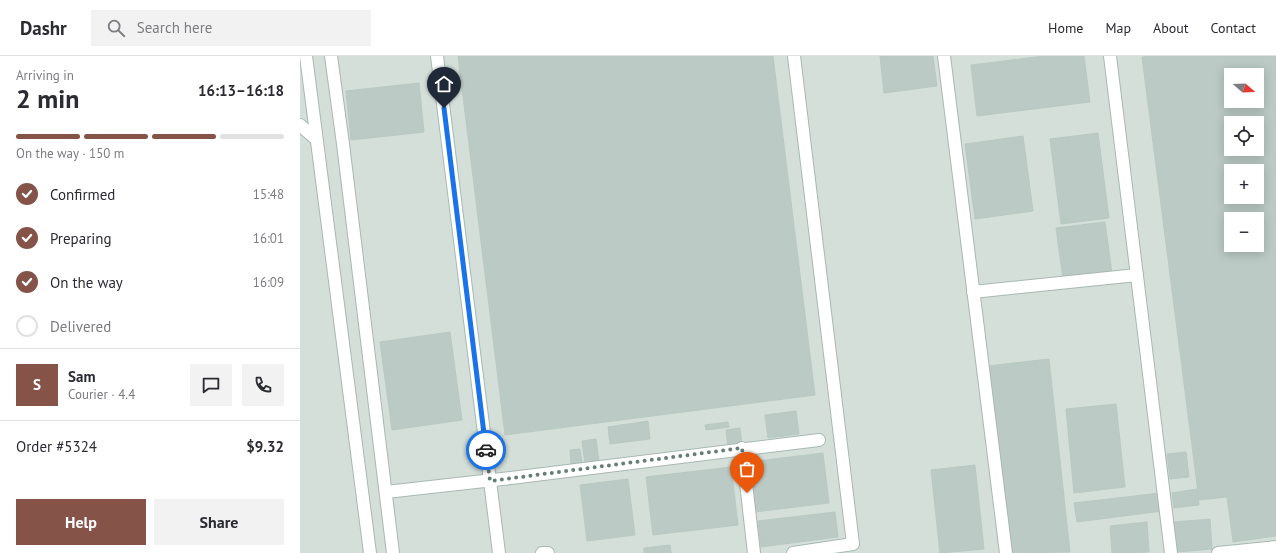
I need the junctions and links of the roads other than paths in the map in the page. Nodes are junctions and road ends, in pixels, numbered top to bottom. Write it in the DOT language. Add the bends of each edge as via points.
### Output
graph roads {
  1 [pos="306,56"];
  2 [pos="331,56"];
  3 [pos="437,56"];
  4 [pos="794,56"];
  5 [pos="944,56"];
  6 [pos="1110,56"];
  7 [pos="300,125"];
  8 [pos="316,139"];
  9 [pos="1137,275"];
  10 [pos="973,292"];
  11 [pos="819,440"];
  12 [pos="742,448"];
  13 [pos="490,481"];
  14 [pos="386,492"];
  15 [pos="1276,547"];
  16 [pos="370,553"];
  17 [pos="393,553"];
  18 [pos="499,553"];
  19 [pos="542,553"];
  20 [pos="548,553"];
  21 [pos="754,553"];
  22 [pos="793,553"];
  23 [pos="1006,553"];
  24 [pos="1171,553"];
  25 [pos="1218,553"];
  1 -- 8 [label="lane"];
  2 -- 14 [label="lane"];
  3 -- 13 [label="lane"];
  4 -- 22 [label="lane" via="853,544"];
  5 -- 10 [label="lane"];
  6 -- 9 [label="lane"];
  7 -- 8 [label="lane"];
  8 -- 16 [label="lane"];
  9 -- 10 [label="lane"];
  9 -- 24 [label="lane"];
  10 -- 23 [label="lane"];
  11 -- 12 [label="lane"];
  12 -- 13 [label="lane"];
  12 -- 21 [label="lane"];
  13 -- 14 [label="lane"];
  13 -- 18 [label="lane"];
  14 -- 17 [label="lane"];
  15 -- 25 [label="lane"];
  19 -- 20 [label="lane"];
}
